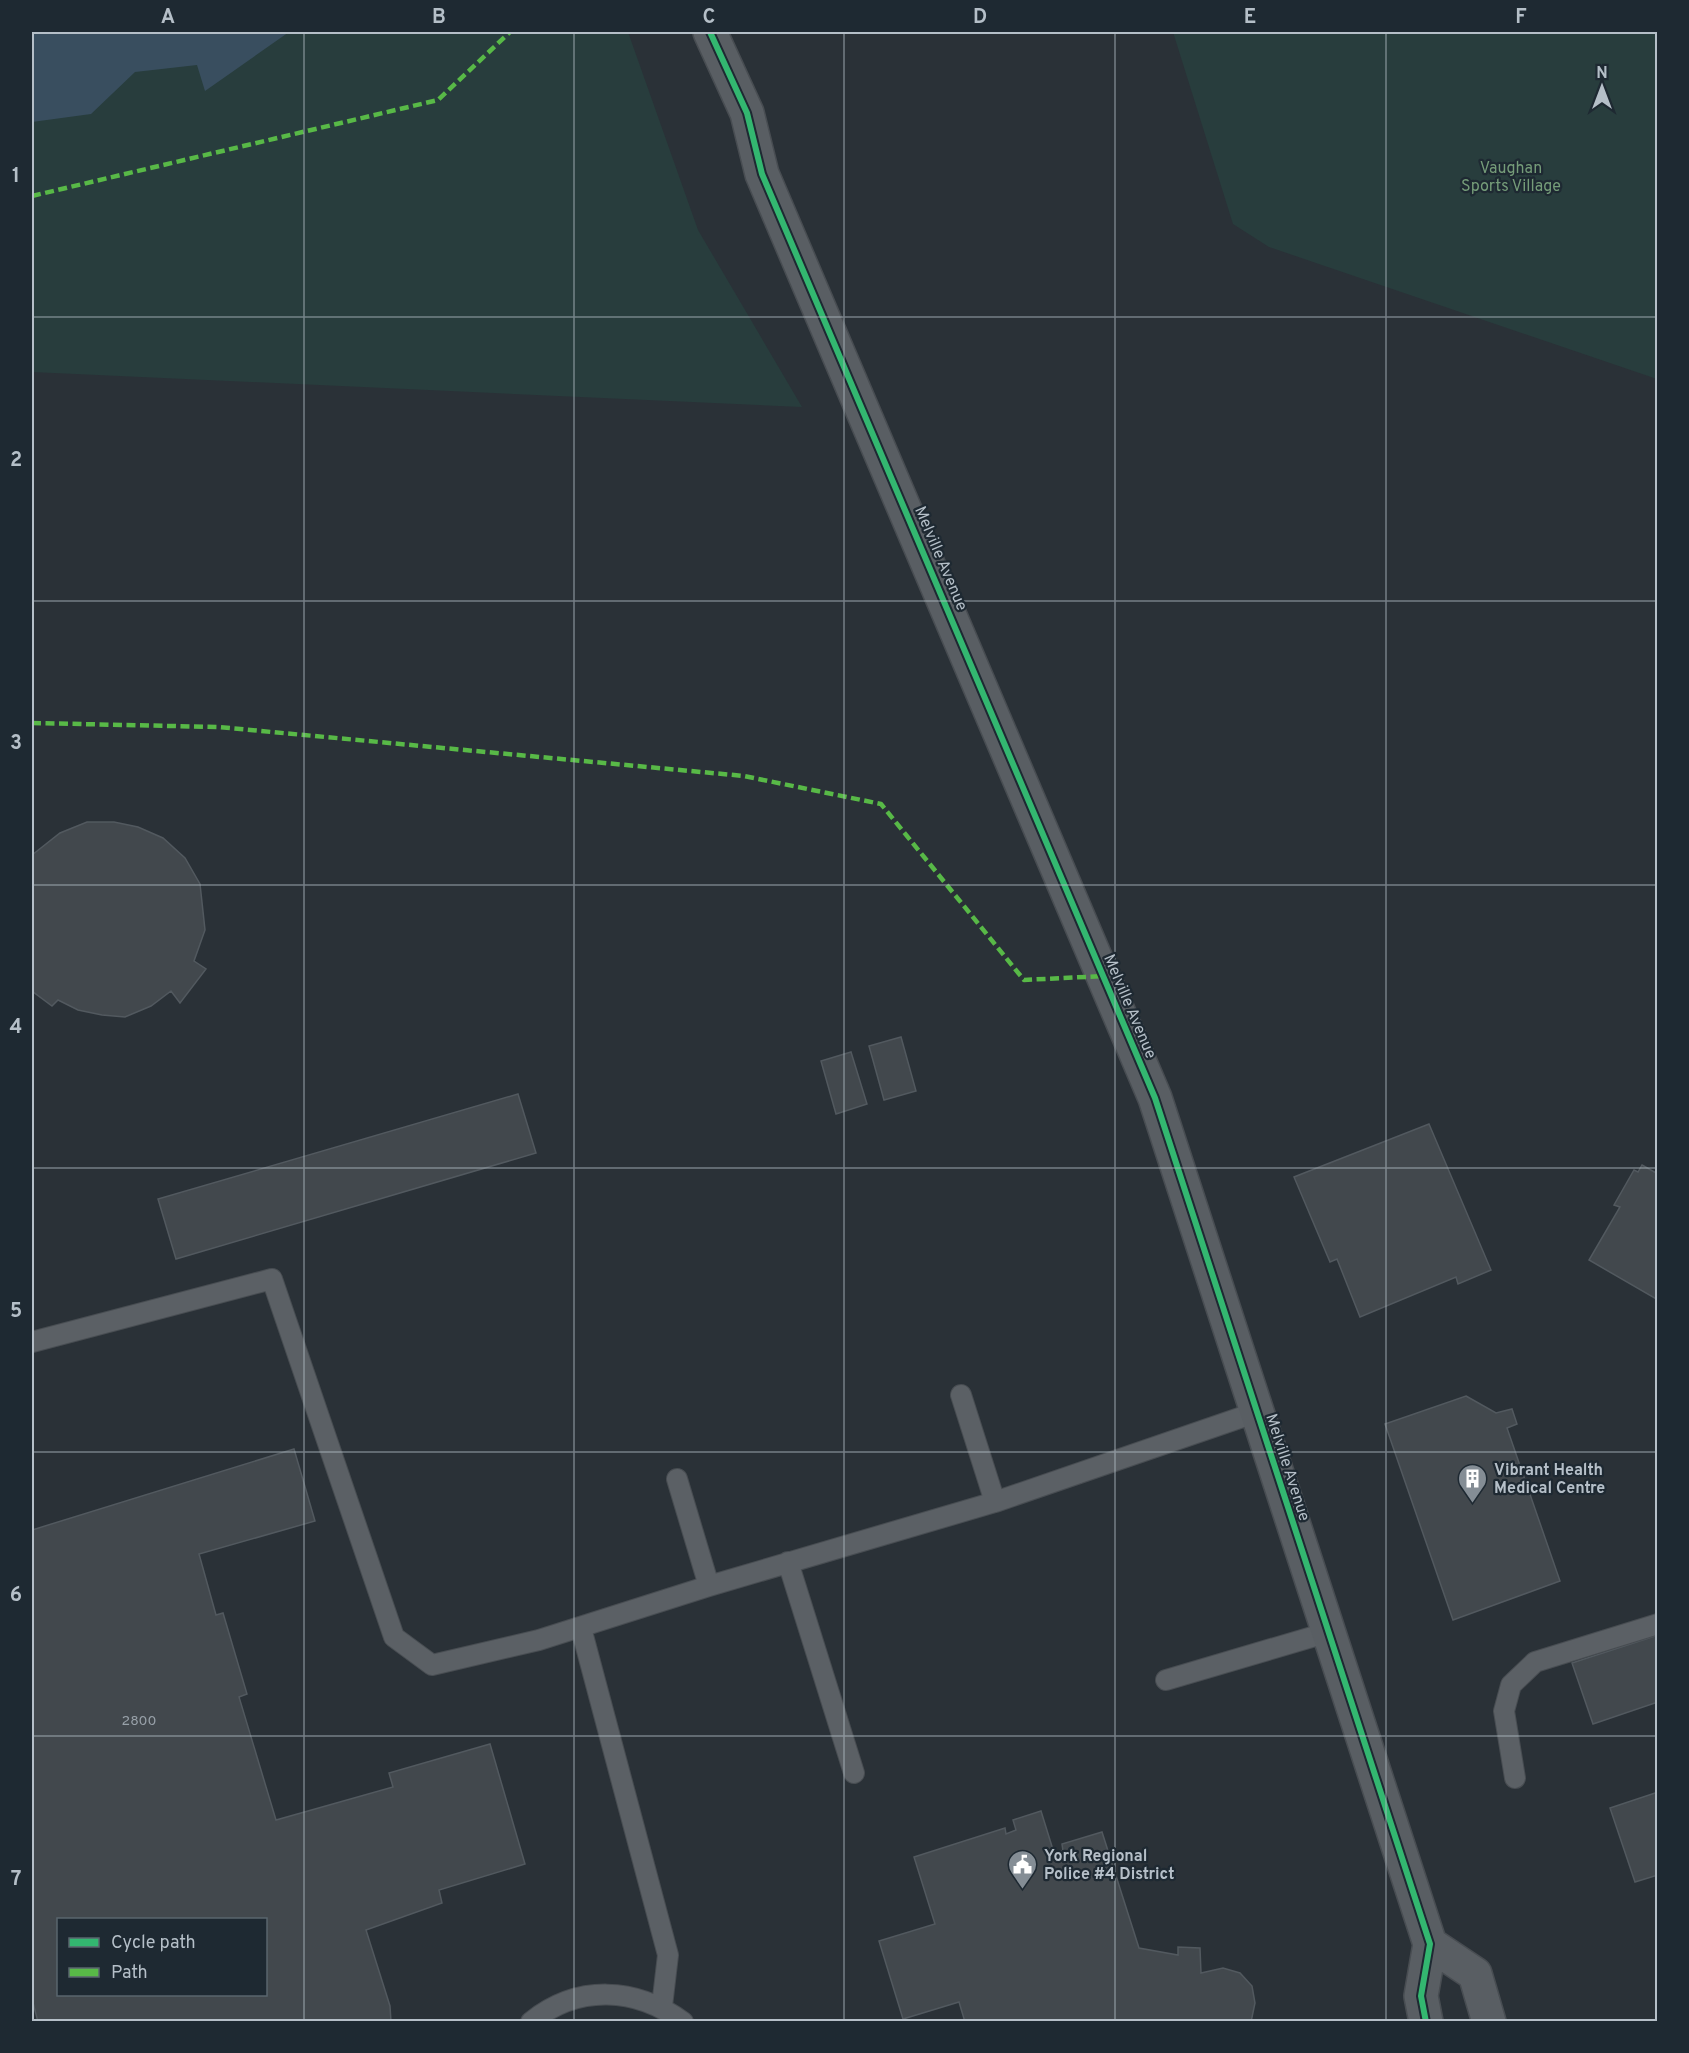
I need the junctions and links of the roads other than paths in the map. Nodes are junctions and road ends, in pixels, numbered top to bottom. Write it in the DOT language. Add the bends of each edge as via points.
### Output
graph roads {
  1 [pos="710,32"];
  2 [pos="32,1342"];
  3 [pos="961,1395"];
  4 [pos="1257,1412"];
  5 [pos="677,1479"];
  6 [pos="994,1502"];
  7 [pos="788,1562"];
  8 [pos="710,1586"];
  9 [pos="1658,1624"];
  10 [pos="581,1628"];
  11 [pos="1329,1632"];
  12 [pos="1166,1680"];
  13 [pos="854,1773"];
  14 [pos="1515,1778"];
  15 [pos="1430,1944"];
  16 [pos="662,2006"];
  17 [pos="531,2022"];
  18 [pos="683,2022"];
  19 [pos="1426,2022"];
  20 [pos="1489,2022"];
  1 -- 4 [label="street, Melville Avenue" via="747,113 762,174 1155,1098"];
  2 -- 10 [label="lane" via="272,1279 394,1637 432,1665"];
  3 -- 6 [label="lane"];
  4 -- 6 [label="lane"];
  4 -- 11 [label="street, Melville Avenue"];
  5 -- 8 [label="lane"];
  6 -- 7 [label="lane"];
  7 -- 8 [label="lane"];
  7 -- 13 [label="lane"];
  8 -- 10 [label="lane"];
  9 -- 14 [label="lane" via="1535,1662 1511,1685 1504,1711"];
  10 -- 16 [label="lane" via="668,1955"];
  11 -- 12 [label="lane"];
  11 -- 15 [label="street, Melville Avenue"];
  15 -- 19 [label="street, Melville Avenue" via="1420,1996"];
  15 -- 20 [label="street" via="1475,1974"];
  16 -- 17 [label="lane" via="623,1995 584,1996 546,2010"];
  16 -- 18 [label="lane"];
}
